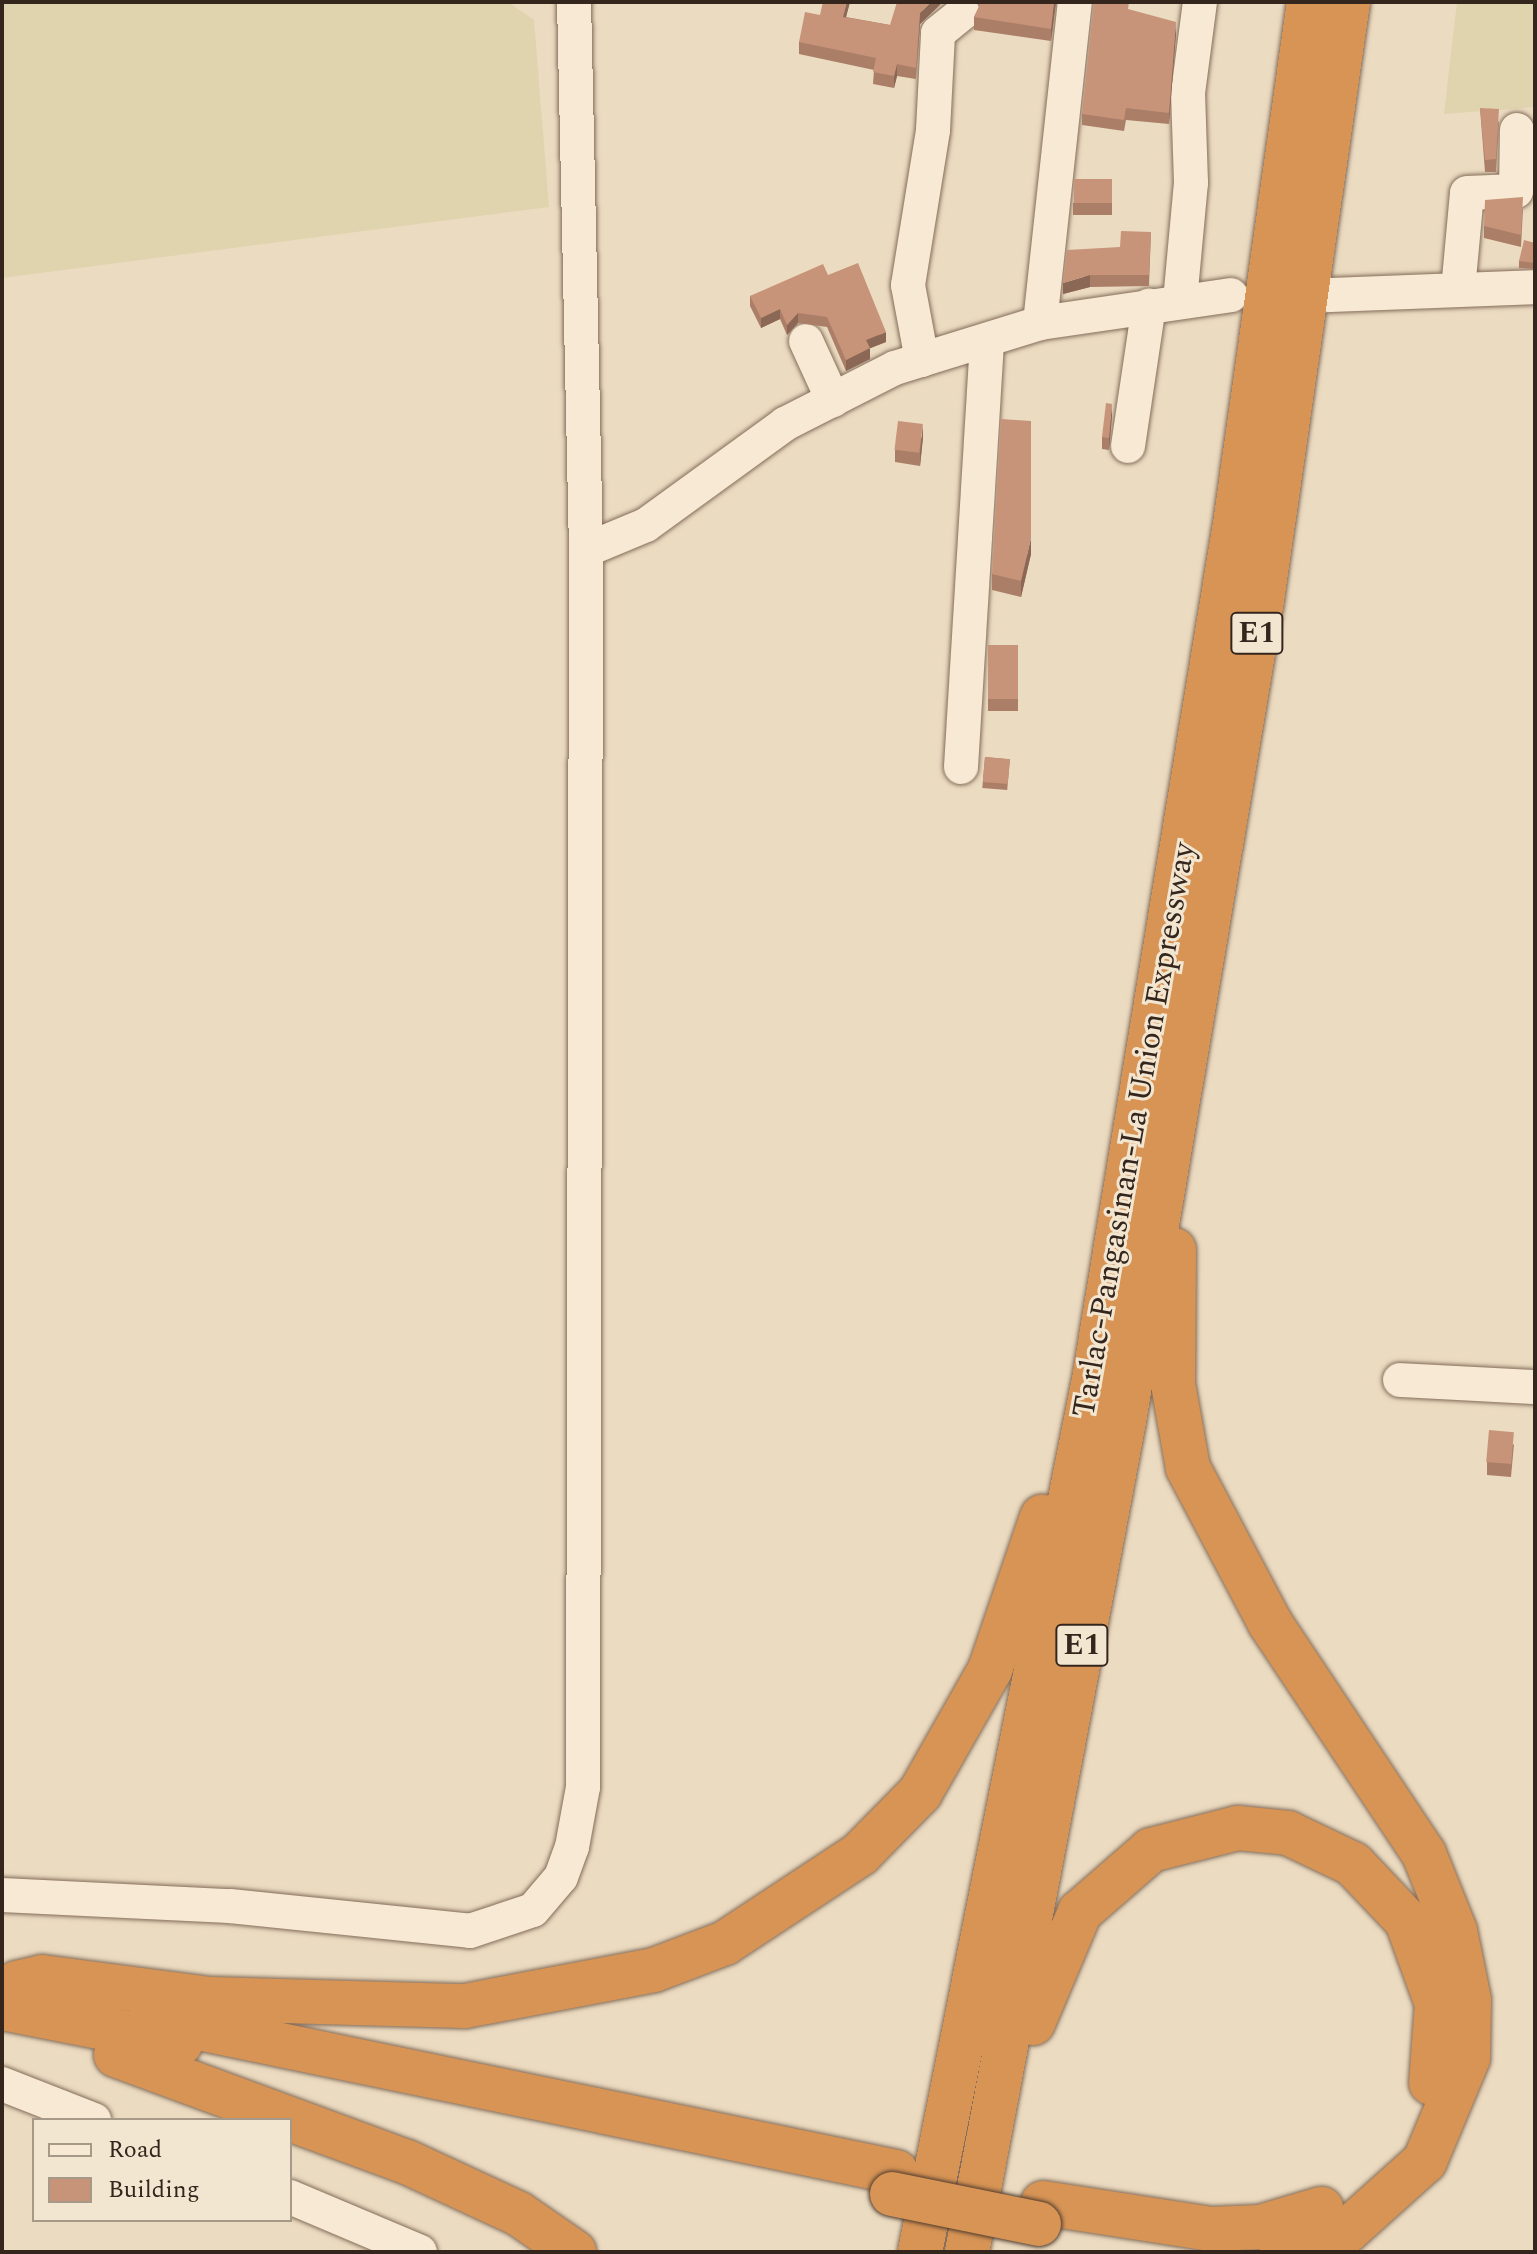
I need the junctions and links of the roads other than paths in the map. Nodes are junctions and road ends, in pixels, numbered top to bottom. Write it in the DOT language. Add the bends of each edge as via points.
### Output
graph roads {
  1 [pos="574,2"];
  2 [pos="1075,2"];
  3 [pos="1200,2"];
  4 [pos="1309,2"];
  5 [pos="1348,2"];
  6 [pos="963,13"];
  7 [pos="1517,130"];
  8 [pos="1535,287"];
  9 [pos="1458,290"];
  10 [pos="1231,295"];
  11 [pos="1328,295"];
  12 [pos="1164,304"];
  13 [pos="1040,323"];
  14 [pos="806,341"];
  15 [pos="987,341"];
  16 [pos="922,360"];
  17 [pos="833,400"];
  18 [pos="1128,446"];
  19 [pos="586,550"];
  20 [pos="961,767"];
  21 [pos="1167,1160"];
  22 [pos="1094,1380"];
  23 [pos="1400,1380"];
  24 [pos="1535,1387"];
  25 [pos="2,1902"];
  26 [pos="6,1995"];
  27 [pos="2,2084"];
  28 [pos="89,2118"];
  29 [pos="284,2118"];
  30 [pos="292,2121"];
  31 [pos="992,2130"];
  32 [pos="292,2198"];
  33 [pos="1041,2214"];
  34 [pos="420,2252"];
  35 [pos="574,2252"];
  36 [pos="920,2252"];
  37 [pos="967,2252"];
  38 [pos="1210,2252"];
  39 [pos="1281,2252"];
  1 -- 19 [label="street"];
  2 -- 13 [label="street"];
  3 -- 12 [label="street" via="1188,93 1191,183"];
  4 -- 22 [label="highway, Tarlac-Pangasinan-La Union Expressway / E1" via="1235,524"];
  5 -- 21 [label="highway, Tarlac-Pangasinan-La Union Expressway / E1" via="1262,600"];
  6 -- 16 [label="street" via="938,33 933,130 908,285"];
  7 -- 9 [label="street" via="1516,191 1467,193"];
  8 -- 9 [label="street"];
  9 -- 11 [label="street"];
  10 -- 12 [label="street"];
  12 -- 13 [label="street"];
  12 -- 18 [label="street"];
  13 -- 15 [label="street"];
  14 -- 17 [label="street"];
  15 -- 16 [label="street"];
  15 -- 20 [label="street"];
  16 -- 17 [label="street"];
  17 -- 19 [label="street" via="785,424 646,525"];
  19 -- 25 [label="street" via="583,1787 561,1877 533,1910 470,1931 230,1906"];
  21 -- 31 [label="highway, Tarlac-Pangasinan-La Union Expressway / E1"];
  21 -- 39 [label="highway" via="1174,1206 1173,1384 1188,1468 1270,1623 1424,1854 1455,1931 1469,2000 1468,2058 1425,2161 1360,2223"];
  22 -- 26 [label="highway" via="1066,1420 1015,1608 952,1746 920,1793 860,1854 780,1912 654,1970 465,2006 210,1999 42,1977"];
  22 -- 36 [label="highway, Tarlac-Pangasinan-La Union Expressway / E1"];
  23 -- 24 [label="street"];
  26 -- 29 [label="highway" via="34,2029"];
  26 -- 33 [label="highway, bridge"];
  27 -- 28 [label="street"];
  30 -- 35 [label="highway" via="407,2162 519,2214"];
  31 -- 33 [label="highway" via="1080,1912 1151,1850 1227,1830 1288,1833 1353,1864 1394,1902 1427,1967 1437,2004 1438,2055 1410,2131 1356,2191 1307,2216 1248,2227"];
  31 -- 37 [label="highway, Tarlac-Pangasinan-La Union Expressway / E1"];
  32 -- 34 [label="street"];
  33 -- 38 [label="highway"];
}
